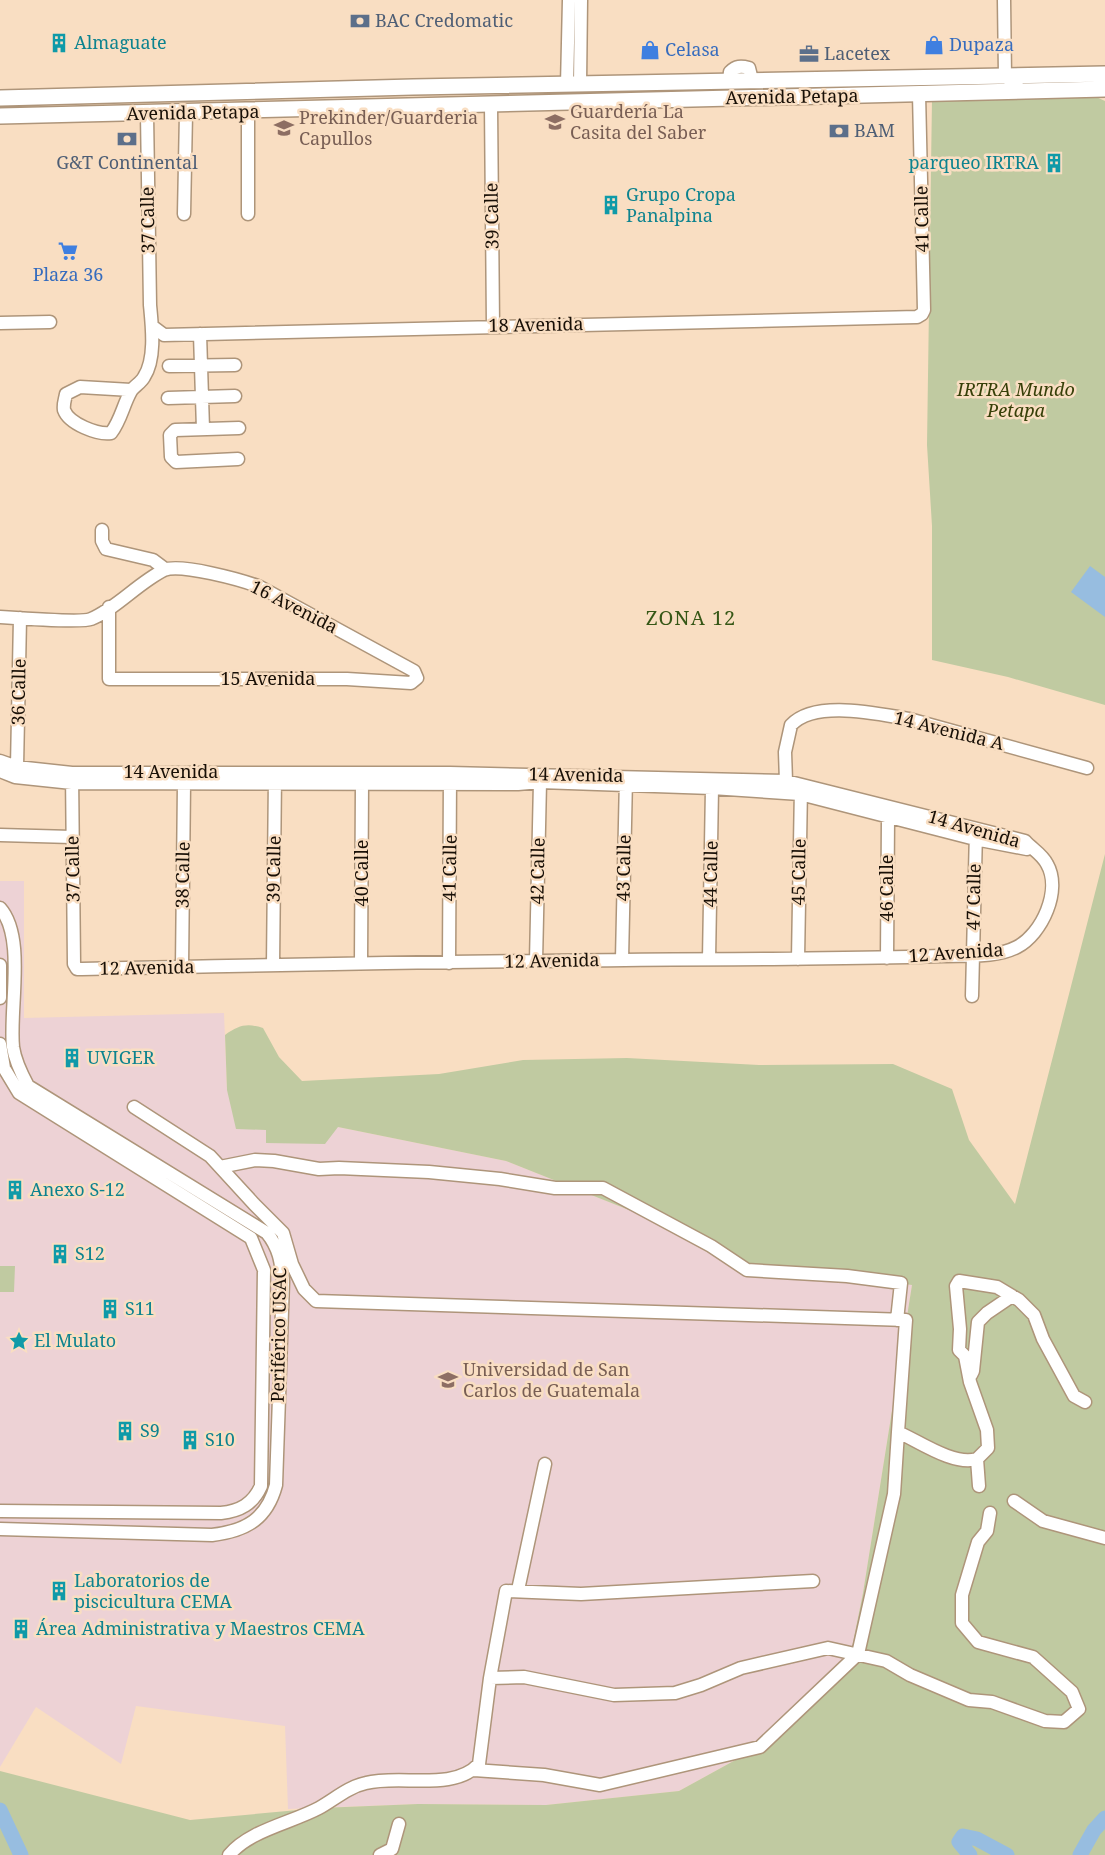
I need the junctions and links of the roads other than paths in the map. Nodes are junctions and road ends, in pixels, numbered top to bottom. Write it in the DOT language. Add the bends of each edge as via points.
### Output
graph roads {
  1 [pos="569,0"];
  2 [pos="581,0"];
  3 [pos="1004,0"];
  4 [pos="1105,74"];
  5 [pos="1005,76"];
  6 [pos="574,85"];
  7 [pos="1105,88"];
  8 [pos="1021,90"];
  9 [pos="233,92"];
  10 [pos="919,94"];
  11 [pos="80,97"];
  12 [pos="0,98"];
  13 [pos="566,102"];
  14 [pos="491,105"];
  15 [pos="210,112"];
  16 [pos="248,112"];
  17 [pos="186,113"];
  18 [pos="147,114"];
  19 [pos="64,115"];
  20 [pos="0,116"];
  21 [pos="184,214"];
  22 [pos="248,214"];
  23 [pos="922,314"];
  24 [pos="50,322"];
  25 [pos="0,323"];
  26 [pos="152,326"];
  27 [pos="493,326"];
  28 [pos="200,334"];
  29 [pos="235,365"];
  30 [pos="169,366"];
  31 [pos="201,366"];
  32 [pos="131,390"];
  33 [pos="235,396"];
  34 [pos="202,397"];
  35 [pos="168,398"];
  36 [pos="239,428"];
  37 [pos="204,429"];
  38 [pos="238,460"];
  39 [pos="102,530"];
  40 [pos="165,569"];
  41 [pos="109,607"];
  42 [pos="0,617"];
  43 [pos="20,618"];
  44 [pos="414,672"];
  45 [pos="0,761"];
  46 [pos="17,767"];
  47 [pos="1088,768"];
  48 [pos="0,771"];
  49 [pos="275,777"];
  50 [pos="72,778"];
  51 [pos="451,778"];
  52 [pos="626,781"];
  53 [pos="786,781"];
  54 [pos="362,782"];
  55 [pos="540,782"];
  56 [pos="184,783"];
  57 [pos="712,788"];
  58 [pos="801,790"];
  59 [pos="888,818"];
  60 [pos="976,834"];
  61 [pos="0,835"];
  62 [pos="72,837"];
  63 [pos="0,908"];
  64 [pos="1028,940"];
  65 [pos="973,955"];
  66 [pos="886,958"];
  67 [pos="709,959"];
  68 [pos="798,959"];
  69 [pos="622,960"];
  70 [pos="536,961"];
  71 [pos="361,963"];
  72 [pos="448,963"];
  73 [pos="74,964"];
  74 [pos="0,965"];
  75 [pos="273,965"];
  76 [pos="182,967"];
  77 [pos="972,996"];
  78 [pos="0,998"];
  79 [pos="0,1044"];
  80 [pos="134,1108"];
  81 [pos="220,1167"];
  82 [pos="264,1270"];
  83 [pos="1012,1296"];
  84 [pos="282,1317"];
  85 [pos="898,1320"];
  86 [pos="280,1367"];
  87 [pos="969,1378"];
  88 [pos="1085,1402"];
  89 [pos="262,1404"];
  90 [pos="898,1432"];
  91 [pos="977,1459"];
  92 [pos="545,1464"];
  93 [pos="979,1486"];
  94 [pos="1014,1502"];
  95 [pos="0,1511"];
  96 [pos="113,1512"];
  97 [pos="990,1513"];
  98 [pos="0,1529"];
  99 [pos="77,1531"];
  100 [pos="1105,1538"];
  101 [pos="813,1581"];
  102 [pos="518,1590"];
  103 [pos="858,1654"];
  104 [pos="490,1678"];
  105 [pos="474,1770"];
  106 [pos="399,1824"];
  107 [pos="229,1855"];
  108 [pos="380,1855"];
  1 -- 6 [label="street"];
  2 -- 6 [label="street"];
  3 -- 5 [label="street"];
  4 -- 5 [label="main road, Avenida Petapa"];
  5 -- 6 [label="main road, Avenida Petapa"];
  5 -- 8 [label="street"];
  6 -- 9 [label="main road, Avenida Petapa"];
  6 -- 13 [label="main road" via="575,94"];
  7 -- 8 [label="main road, Avenida Petapa"];
  8 -- 10 [label="main road, Avenida Petapa"];
  9 -- 11 [label="main road, Avenida Petapa"];
  9 -- 15 [label="main road" via="232,103 224,109"];
  10 -- 13 [label="main road, Avenida Petapa"];
  10 -- 23 [label="street, 41 Calle"];
  11 -- 12 [label="main road, Avenida Petapa"];
  11 -- 19 [label="main road" via="80,106"];
  13 -- 14 [label="main road, Avenida Petapa"];
  14 -- 16 [label="main road, Avenida Petapa"];
  14 -- 27 [label="street, 39 Calle"];
  15 -- 16 [label="main road, Avenida Petapa"];
  15 -- 17 [label="main road, Avenida Petapa"];
  16 -- 22 [label="street"];
  17 -- 18 [label="main road, Avenida Petapa"];
  17 -- 21 [label="street"];
  18 -- 19 [label="main road, Avenida Petapa"];
  18 -- 26 [label="street, 37 Calle"];
  19 -- 20 [label="main road, Avenida Petapa"];
  23 -- 27 [label="street, 18 Avenida"];
  24 -- 25 [label="street"];
  26 -- 28 [label="street, 18 Avenida" via="164,335"];
  26 -- 32 [label="street, 37 Calle" via="149,363 144,377"];
  27 -- 28 [label="street, 18 Avenida"];
  28 -- 31 [label="street"];
  29 -- 31 [label="street"];
  30 -- 31 [label="street"];
  31 -- 34 [label="street"];
  32 -- 32 [label="street, 37 Calle" via="118,425 111,433 102,434 68,418 64,410 66,394 72,390"];
  33 -- 34 [label="street"];
  34 -- 35 [label="street"];
  34 -- 37 [label="street"];
  36 -- 37 [label="street"];
  37 -- 38 [label="street" via="172,432 172,460"];
  39 -- 40 [label="street" via="106,549 153,560"];
  40 -- 41 [label="street"];
  40 -- 44 [label="street, 16 Avenida" via="216,575 260,587"];
  41 -- 43 [label="street" via="87,620"];
  41 -- 44 [label="street, 15 Avenida" via="109,679 347,679 411,683 417,678"];
  42 -- 43 [label="street"];
  43 -- 46 [label="street, 36 Calle"];
  45 -- 46 [label="street, 14 Avenida"];
  46 -- 50 [label="street, 14 Avenida"];
  47 -- 53 [label="street, 14 Avenida A" via="909,719 826,710 796,720 788,731"];
  48 -- 50 [label="street, 14 Avenida" via="15,777"];
  49 -- 50 [label="street, 14 Avenida"];
  49 -- 51 [label="street, 14 Avenida"];
  49 -- 54 [label="street, 14 Avenida"];
  49 -- 56 [label="street, 14 Avenida"];
  49 -- 75 [label="street, 39 Calle"];
  50 -- 56 [label="street, 14 Avenida"];
  50 -- 62 [label="street, 37 Calle"];
  51 -- 52 [label="street, 14 Avenida"];
  51 -- 54 [label="street, 14 Avenida"];
  51 -- 55 [label="street, 14 Avenida"];
  51 -- 72 [label="street, 41 Calle"];
  52 -- 53 [label="street, 14 Avenida"];
  52 -- 55 [label="street, 14 Avenida"];
  52 -- 57 [label="street, 14 Avenida"];
  52 -- 69 [label="street, 43 Calle"];
  53 -- 58 [label="street, 14 Avenida"];
  54 -- 71 [label="street, 40 Calle"];
  55 -- 70 [label="street, 42 Calle"];
  56 -- 76 [label="street, 38 Calle"];
  57 -- 58 [label="street, 14 Avenida"];
  57 -- 67 [label="street, 44 Calle"];
  58 -- 59 [label="street, 14 Avenida"];
  58 -- 60 [label="street, 14 Avenida"];
  58 -- 68 [label="street, 45 Calle"];
  59 -- 60 [label="street, 14 Avenida"];
  59 -- 66 [label="street, 46 Calle"];
  60 -- 64 [label="street, 14 Avenida" via="1025,841 1046,861 1051,880 1046,911"];
  60 -- 65 [label="street, 47 Calle"];
  61 -- 62 [label="street"];
  62 -- 73 [label="street, 37 Calle"];
  63 -- 84 [label="street, Periférico USAC" via="9,921 14,941 13,1046 16,1064 28,1086 266,1233 280,1254"];
  64 -- 65 [label="street, 12 Avenida" via="1004,952"];
  65 -- 66 [label="street, 12 Avenida"];
  65 -- 77 [label="street, 47 Calle"];
  66 -- 68 [label="street, 12 Avenida"];
  67 -- 68 [label="street, 12 Avenida"];
  67 -- 69 [label="street, 12 Avenida"];
  69 -- 70 [label="street, 12 Avenida"];
  70 -- 72 [label="street, 12 Avenida"];
  71 -- 72 [label="street, 12 Avenida"];
  71 -- 75 [label="street, 12 Avenida"];
  73 -- 76 [label="street, 12 Avenida" via="82,969"];
  74 -- 78 [label="street"];
  75 -- 76 [label="street, 12 Avenida"];
  79 -- 82 [label="street, Periférico USAC" via="4,1068 19,1093 251,1238"];
  80 -- 81 [label="street" via="210,1156"];
  81 -- 85 [label="street" via="255,1160 274,1161 319,1170 429,1172 555,1188 603,1188 711,1246 747,1270 900,1283"];
  81 -- 85 [label="street" via="283,1232 292,1264 304,1289 316,1301"];
  82 -- 84 [label="street"];
  82 -- 89 [label="street, Periférico USAC"];
  83 -- 87 [label="street" via="978,1322 973,1371"];
  83 -- 87 [label="street" via="997,1287 959,1280 956,1286 958,1343 965,1356"];
  83 -- 88 [label="street" via="1034,1315 1074,1396"];
  84 -- 86 [label="street, Periférico USAC"];
  85 -- 90 [label="street" via="906,1320"];
  86 -- 89 [label="street"];
  86 -- 99 [label="street, Periférico USAC" via="276,1485 267,1508 250,1525 212,1535"];
  87 -- 91 [label="street" via="987,1430 988,1448"];
  89 -- 96 [label="street, Periférico USAC" via="262,1486 245,1506 221,1513"];
  90 -- 91 [label="street" via="953,1459 969,1462"];
  90 -- 103 [label="street" via="894,1494"];
  91 -- 93 [label="street"];
  92 -- 102 [label="street"];
  94 -- 100 [label="street" via="1043,1521"];
  95 -- 96 [label="street, Periférico USAC"];
  96 -- 99 [label="street"];
  97 -- 103 [label="street" via="987,1531 978,1542 962,1595 962,1623 978,1642 1033,1657 1072,1692 1079,1710 1064,1722 1045,1721 992,1702 970,1700 910,1675 886,1661"];
  98 -- 99 [label="street, Periférico USAC"];
  101 -- 102 [label="street" via="581,1594"];
  102 -- 104 [label="street" via="506,1590"];
  103 -- 104 [label="street" via="828,1648 765,1661 675,1693 614,1696 524,1676"];
  103 -- 105 [label="street" via="760,1747 600,1785 544,1775"];
  104 -- 105 [label="street" via="479,1764"];
  105 -- 107 [label="street" via="456,1778 367,1782 340,1794 320,1808 252,1838"];
  106 -- 108 [label="street" via="392,1849"];
}
